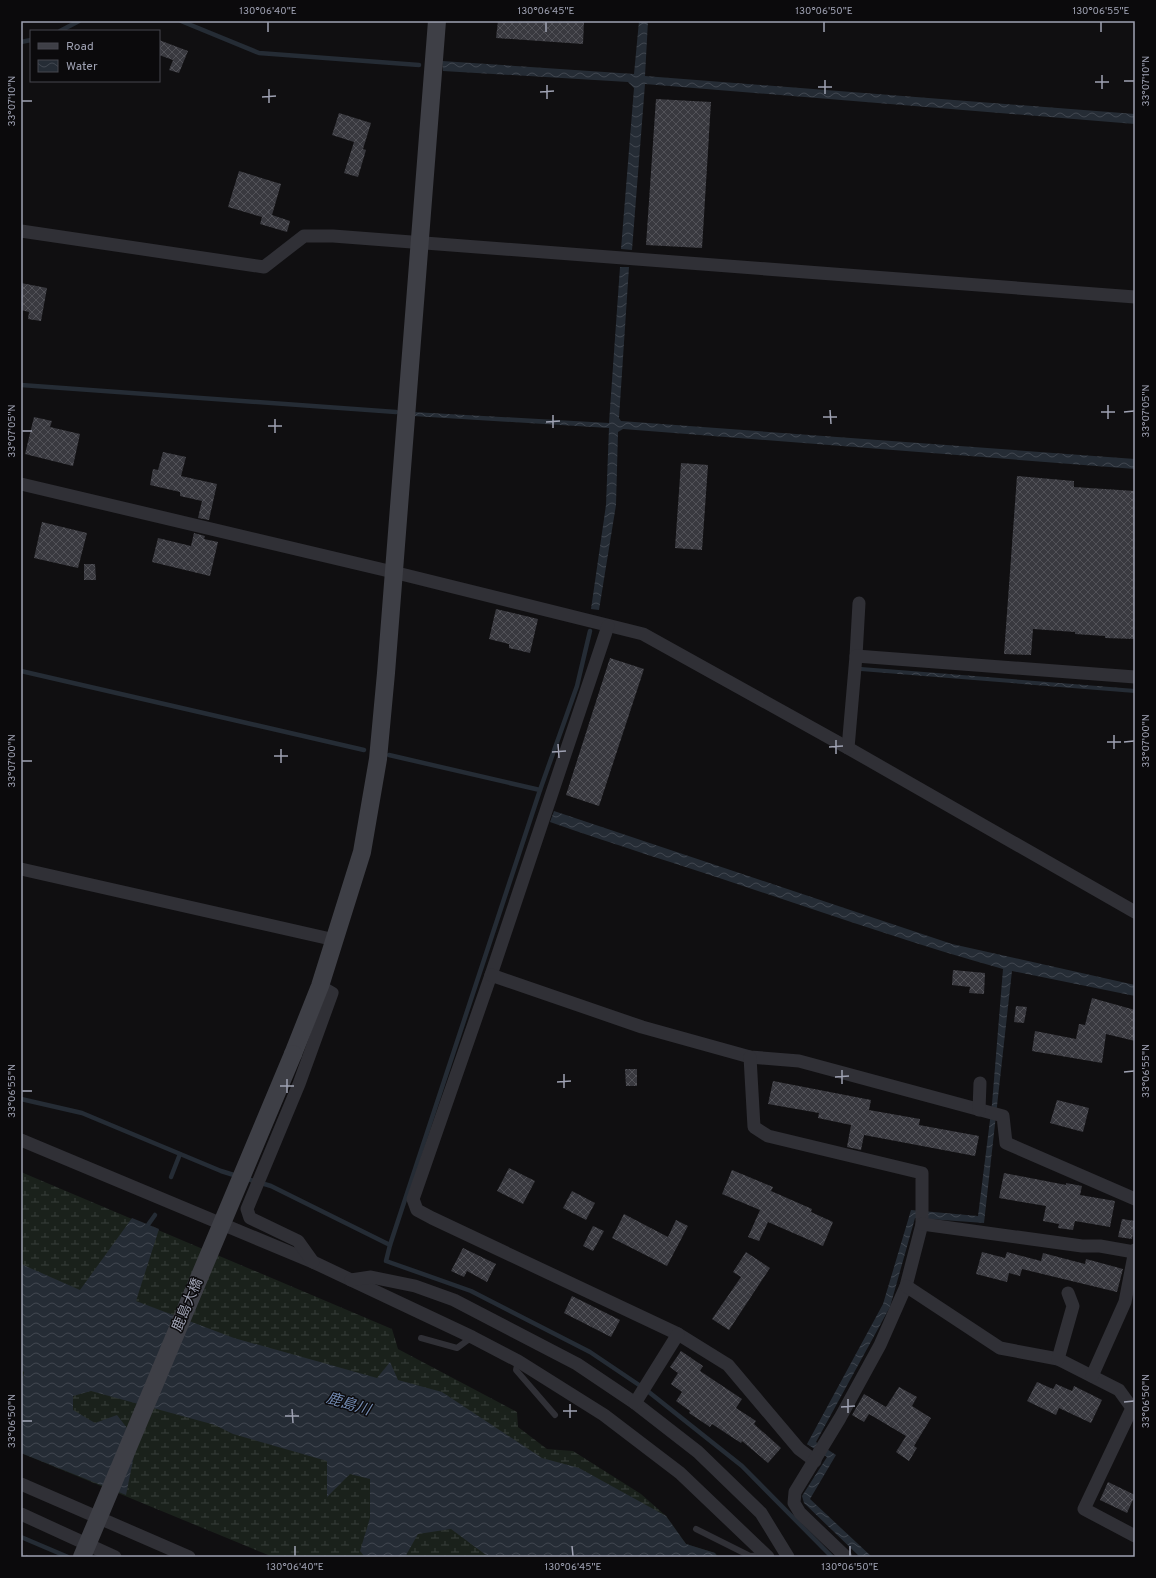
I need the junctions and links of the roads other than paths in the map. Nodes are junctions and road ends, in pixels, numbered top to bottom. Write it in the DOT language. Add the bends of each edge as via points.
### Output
graph roads {
  1 [pos="437,21"];
  2 [pos="21,231"];
  3 [pos="419,242"];
  4 [pos="1135,297"];
  5 [pos="21,484"];
  6 [pos="393,572"];
  7 [pos="860,603"];
  8 [pos="608,626"];
  9 [pos="856,656"];
  10 [pos="1135,677"];
  11 [pos="848,748"];
  12 [pos="21,869"];
  13 [pos="1135,912"];
  14 [pos="335,940"];
  15 [pos="491,975"];
  16 [pos="320,986"];
  17 [pos="750,1057"];
  18 [pos="980,1083"];
  19 [pos="982,1111"];
  20 [pos="21,1140"];
  21 [pos="1135,1200"];
  22 [pos="922,1224"];
  23 [pos="1135,1251"];
  24 [pos="314,1262"];
  25 [pos="351,1280"];
  26 [pos="906,1286"];
  27 [pos="1068,1293"];
  28 [pos="678,1334"];
  29 [pos="472,1337"];
  30 [pos="421,1338"];
  31 [pos="1058,1359"];
  32 [pos="518,1361"];
  33 [pos="1092,1376"];
  34 [pos="638,1400"];
  35 [pos="1134,1408"];
  36 [pos="554,1415"];
  37 [pos="819,1453"];
  38 [pos="21,1484"];
  39 [pos="21,1514"];
  40 [pos="696,1529"];
  41 [pos="1135,1536"];
  42 [pos="107,1556"];
  43 [pos="767,1556"];
  44 [pos="82,1557"];
  45 [pos="189,1557"];
  46 [pos="788,1557"];
  47 [pos="846,1557"];
  1 -- 3 [label="street, 鹿島大橋"];
  2 -- 3 [label="street" via="264,267 304,236"];
  3 -- 4 [label="street"];
  3 -- 6 [label="street, 鹿島大橋"];
  5 -- 6 [label="street"];
  6 -- 8 [label="street" via="581,617"];
  6 -- 14 [label="street, 鹿島大橋" via="378,759 362,852"];
  7 -- 9 [label="street"];
  8 -- 11 [label="street" via="643,634"];
  8 -- 15 [label="street"];
  9 -- 10 [label="street"];
  9 -- 11 [label="street"];
  11 -- 13 [label="street"];
  12 -- 14 [label="street"];
  14 -- 16 [label="street, 鹿島大橋"];
  15 -- 17 [label="street" via="642,1028"];
  15 -- 28 [label="street" via="413,1198 417,1210"];
  16 -- 24 [label="street" via="332,993 299,1084 247,1209 250,1218 298,1241"];
  16 -- 44 [label="street, 鹿島大橋, bridge"];
  17 -- 19 [label="street" via="799,1061"];
  17 -- 22 [label="street" via="754,1128 768,1136 922,1173"];
  18 -- 19 [label="street"];
  19 -- 21 [label="street" via="1003,1116 1006,1143"];
  20 -- 24 [label="street"];
  22 -- 23 [label="street"];
  22 -- 26 [label="street"];
  23 -- 33 [label="street" via="1126,1302"];
  24 -- 25 [label="street"];
  25 -- 29 [label="street"];
  25 -- 34 [label="street" via="371,1277 415,1286 454,1300 577,1364"];
  26 -- 31 [label="street" via="1000,1348"];
  26 -- 37 [label="street" via="880,1345"];
  27 -- 31 [label="street" via="1073,1306"];
  28 -- 34 [label="street"];
  28 -- 37 [label="street" via="728,1365 800,1449"];
  29 -- 30 [label="lane" via="457,1348"];
  29 -- 32 [label="street"];
  31 -- 33 [label="street"];
  32 -- 36 [label="lane" via="516,1370"];
  32 -- 43 [label="street" via="604,1414 680,1473"];
  33 -- 35 [label="street" via="1119,1390"];
  34 -- 46 [label="street" via="740,1491 761,1513"];
  35 -- 41 [label="street" via="1084,1509"];
  37 -- 47 [label="street" via="795,1492 794,1503 800,1513"];
  38 -- 45 [label="street"];
  39 -- 42 [label="street"];
  40 -- 43 [label="lane" via="750,1556"];
}
